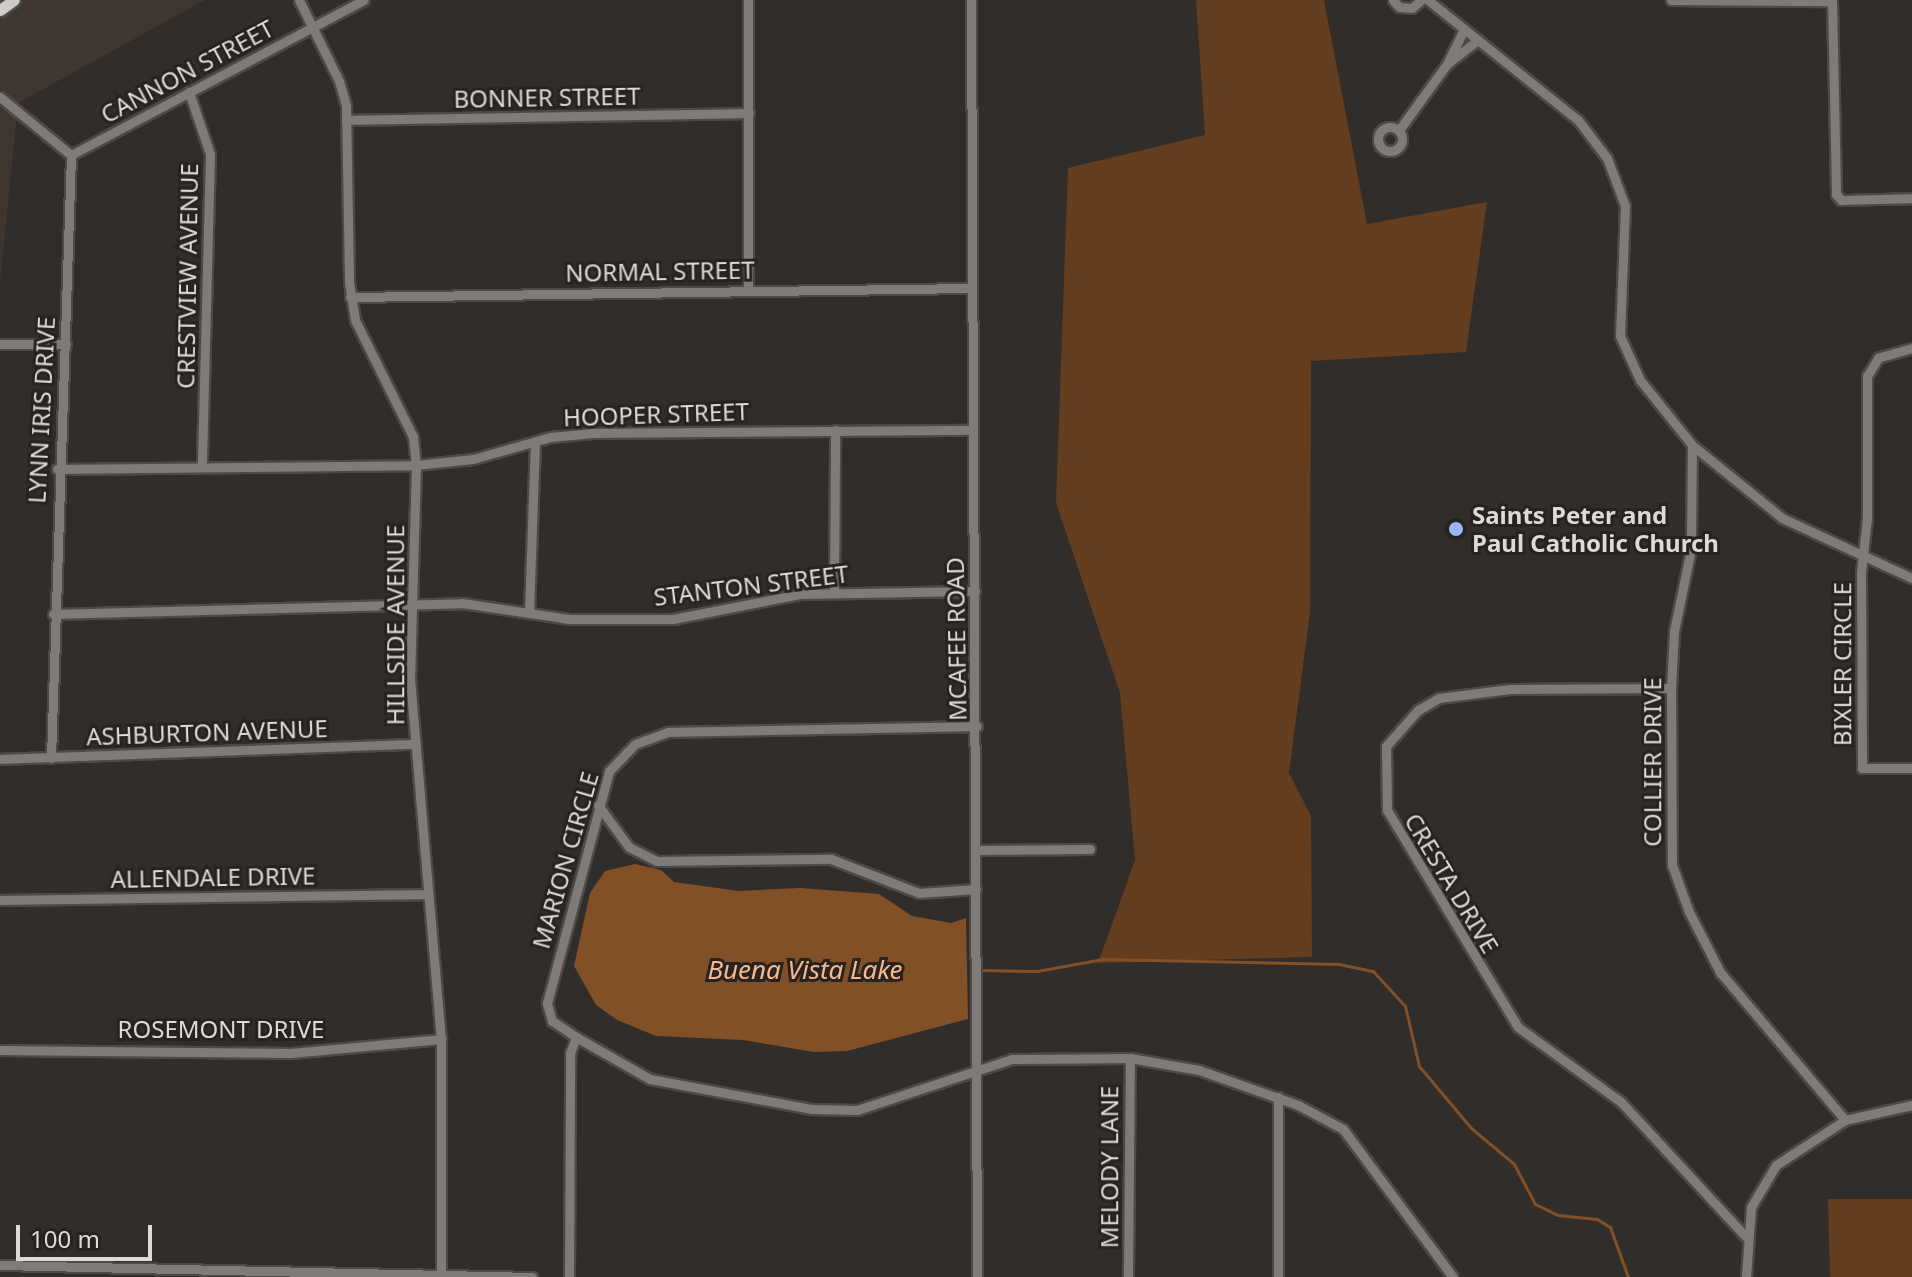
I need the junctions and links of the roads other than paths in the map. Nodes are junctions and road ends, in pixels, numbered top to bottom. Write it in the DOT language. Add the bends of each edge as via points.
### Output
graph roads {
  1 [pos="14,0"];
  2 [pos="299,0"];
  3 [pos="364,0"];
  4 [pos="748,0"];
  5 [pos="971,0"];
  6 [pos="1393,0"];
  7 [pos="1421,0"];
  8 [pos="1428,0"];
  9 [pos="1671,0"];
  10 [pos="1832,0"];
  11 [pos="0,10"];
  12 [pos="314,27"];
  13 [pos="1464,29"];
  14 [pos="1478,40"];
  15 [pos="1447,64"];
  16 [pos="189,92"];
  17 [pos="0,97"];
  18 [pos="749,113"];
  19 [pos="346,120"];
  20 [pos="1399,130"];
  21 [pos="71,155"];
  22 [pos="1912,198"];
  23 [pos="971,288"];
  24 [pos="748,290"];
  25 [pos="350,297"];
  26 [pos="0,344"];
  27 [pos="66,344"];
  28 [pos="1912,348"];
  29 [pos="835,430"];
  30 [pos="973,430"];
  31 [pos="535,442"];
  32 [pos="1692,445"];
  33 [pos="202,465"];
  34 [pos="416,465"];
  35 [pos="57,469"];
  36 [pos="1865,558"];
  37 [pos="1912,578"];
  38 [pos="975,591"];
  39 [pos="834,592"];
  40 [pos="411,604"];
  41 [pos="529,613"];
  42 [pos="53,614"];
  43 [pos="1671,688"];
  44 [pos="977,726"];
  45 [pos="415,744"];
  46 [pos="51,758"];
  47 [pos="0,759"];
  48 [pos="1912,768"];
  49 [pos="598,805"];
  50 [pos="1090,849"];
  51 [pos="976,850"];
  52 [pos="976,889"];
  53 [pos="427,894"];
  54 [pos="0,900"];
  55 [pos="576,1037"];
  56 [pos="441,1039"];
  57 [pos="0,1050"];
  58 [pos="1130,1058"];
  59 [pos="978,1072"];
  60 [pos="1278,1097"];
  61 [pos="1912,1105"];
  62 [pos="1845,1120"];
  63 [pos="1745,1236"];
  64 [pos="0,1265"];
  65 [pos="213,1273"];
  66 [pos="441,1275"];
  67 [pos="355,1276"];
  68 [pos="532,1277"];
  69 [pos="569,1277"];
  70 [pos="977,1277"];
  71 [pos="1128,1277"];
  72 [pos="1278,1277"];
  73 [pos="1453,1277"];
  74 [pos="1746,1277"];
  1 -- 11 [label="main road"];
  2 -- 12 [label="street, HILLSIDE AVENUE"];
  3 -- 12 [label="street, CANNON STREET"];
  4 -- 18 [label="street"];
  5 -- 23 [label="street, MCAFEE ROAD"];
  6 -- 7 [label="street" via="1399,7 1412,8"];
  8 -- 13 [label="street"];
  9 -- 10 [label="street"];
  10 -- 22 [label="street" via="1836,194 1841,200"];
  12 -- 16 [label="street, CANNON STREET"];
  12 -- 19 [label="street, HILLSIDE AVENUE" via="339,81"];
  13 -- 14 [label="street"];
  13 -- 15 [label="street"];
  14 -- 15 [label="street"];
  14 -- 32 [label="street" via="1578,120 1607,158 1625,206 1620,336 1640,380"];
  15 -- 20 [label="street"];
  16 -- 21 [label="street, CANNON STREET"];
  16 -- 33 [label="street, CRESTVIEW AVENUE" via="210,154"];
  17 -- 21 [label="street"];
  18 -- 19 [label="street, BONNER STREET"];
  18 -- 24 [label="street"];
  19 -- 25 [label="street, HILLSIDE AVENUE"];
  21 -- 27 [label="street, LYNN IRIS DRIVE"];
  23 -- 24 [label="street, NORMAL STREET"];
  23 -- 30 [label="street, MCAFEE ROAD"];
  24 -- 25 [label="street, NORMAL STREET"];
  25 -- 34 [label="street, HILLSIDE AVENUE" via="363,342 413,437"];
  26 -- 27 [label="street"];
  27 -- 35 [label="street, LYNN IRIS DRIVE"];
  28 -- 36 [label="street" via="1878,358 1867,376"];
  29 -- 30 [label="street, HOOPER STREET"];
  29 -- 31 [label="street, HOOPER STREET" via="593,433"];
  29 -- 39 [label="street"];
  30 -- 38 [label="street, MCAFEE ROAD"];
  31 -- 34 [label="street, HOOPER STREET" via="473,459"];
  31 -- 41 [label="street"];
  32 -- 36 [label="street" via="1782,518"];
  32 -- 43 [label="street, COLLIER DRIVE" via="1691,549 1674,631"];
  33 -- 34 [label="street, HOOPER STREET"];
  33 -- 35 [label="street, HOOPER STREET"];
  34 -- 40 [label="street, HILLSIDE AVENUE"];
  35 -- 42 [label="street, LYNN IRIS DRIVE"];
  36 -- 37 [label="street"];
  36 -- 48 [label="street, BIXLER CIRCLE" via="1862,768"];
  38 -- 39 [label="street, STANTON STREET"];
  38 -- 44 [label="street, MCAFEE ROAD"];
  39 -- 41 [label="street, STANTON STREET" via="673,619 569,619"];
  40 -- 41 [label="street, STANTON STREET" via="462,603"];
  40 -- 42 [label="street, STANTON STREET"];
  40 -- 45 [label="street, HILLSIDE AVENUE"];
  42 -- 46 [label="street, LYNN IRIS DRIVE"];
  43 -- 62 [label="street, COLLIER DRIVE" via="1671,849 1680,891 1736,995"];
  43 -- 63 [label="street, CRESTA DRIVE" via="1486,690 1439,698 1418,710 1386,746 1387,810 1518,1027 1621,1102"];
  44 -- 49 [label="street, MARION CIRCLE" via="668,732 623,753 609,771"];
  44 -- 51 [label="street, MCAFEE ROAD"];
  45 -- 46 [label="street, ASHBURTON AVENUE"];
  45 -- 53 [label="street, HILLSIDE AVENUE"];
  46 -- 47 [label="street, ASHBURTON AVENUE"];
  49 -- 52 [label="street" via="629,847 657,861 831,859 919,893"];
  49 -- 55 [label="street, MARION CIRCLE" via="547,1003 552,1021"];
  50 -- 51 [label="street"];
  51 -- 52 [label="street, MCAFEE ROAD"];
  52 -- 59 [label="street, MCAFEE ROAD"];
  53 -- 54 [label="street, ALLENDALE DRIVE"];
  53 -- 56 [label="street, HILLSIDE AVENUE"];
  55 -- 59 [label="street, MARION CIRCLE" via="650,1079 812,1109 857,1110"];
  55 -- 69 [label="street" via="570,1053"];
  56 -- 57 [label="street, ROSEMONT DRIVE" via="291,1053"];
  56 -- 66 [label="street, HILLSIDE AVENUE"];
  58 -- 59 [label="street, MARION CIRCLE" via="1012,1059 994,1061"];
  58 -- 60 [label="street, MARION CIRCLE" via="1199,1070"];
  58 -- 71 [label="street, MELODY LANE"];
  59 -- 70 [label="street, MCAFEE ROAD"];
  60 -- 72 [label="street"];
  60 -- 73 [label="street, MARION CIRCLE" via="1343,1129"];
  61 -- 62 [label="street"];
  62 -- 63 [label="street" via="1768,1174 1754,1196"];
  63 -- 74 [label="street"];
  64 -- 65 [label="street"];
  65 -- 67 [label="street"];
  66 -- 67 [label="street"];
  66 -- 68 [label="street"];
}
